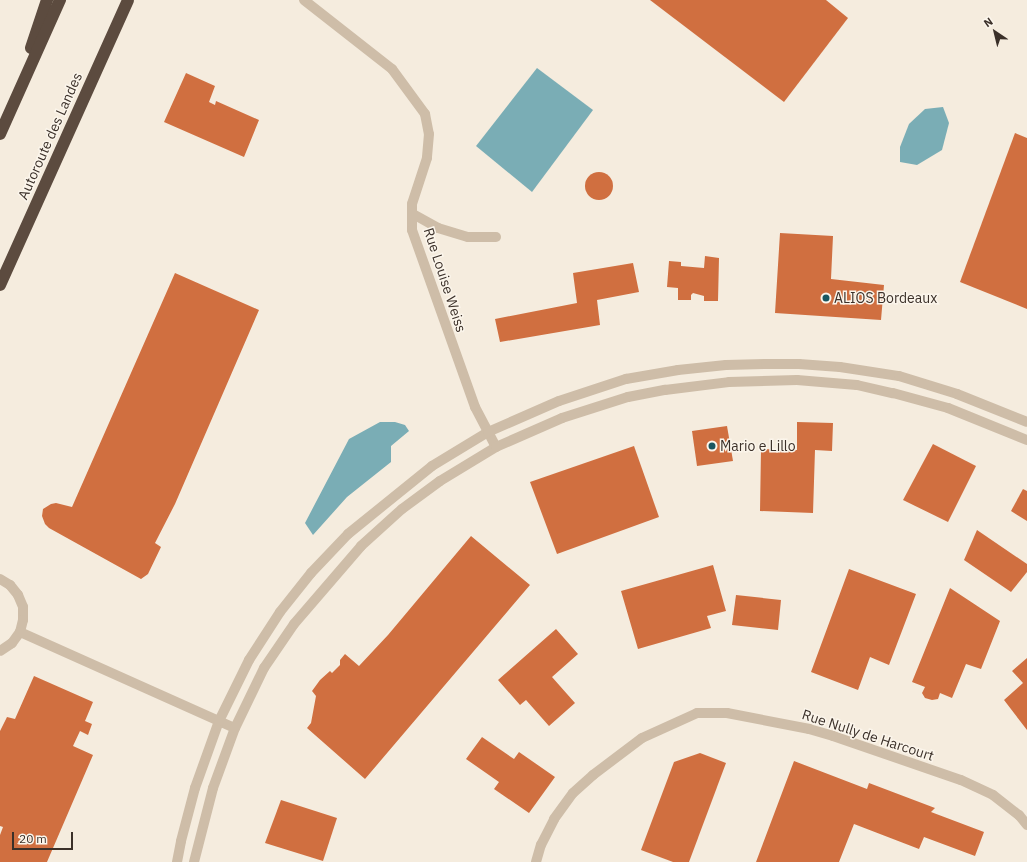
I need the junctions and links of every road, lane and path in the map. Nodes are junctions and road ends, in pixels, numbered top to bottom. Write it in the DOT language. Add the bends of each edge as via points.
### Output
graph roads {
  1 [pos="47,0"];
  2 [pos="60,0"];
  3 [pos="128,0"];
  4 [pos="304,0"];
  5 [pos="2,130"];
  6 [pos="413,214"];
  7 [pos="496,237"];
  8 [pos="0,285"];
  9 [pos="1027,422"];
  10 [pos="488,432"];
  11 [pos="1027,440"];
  12 [pos="496,448"];
  13 [pos="0,579"];
  14 [pos="20,632"];
  15 [pos="0,651"];
  16 [pos="219,721"];
  17 [pos="235,728"];
  18 [pos="1027,826"];
  19 [pos="177,862"];
  20 [pos="194,862"];
  21 [pos="536,862"];
  1 -- 5 [label="highway"];
  2 -- 5 [label="highway"];
  3 -- 8 [label="highway, Autoroute des Landes"];
  4 -- 6 [label="street, Rue Louise Weiss" via="392,69 425,114 429,134 428,158 412,204"];
  6 -- 7 [label="street" via="438,228 468,237"];
  6 -- 10 [label="street, Rue Louise Weiss" via="412,230 475,408"];
  9 -- 10 [label="street" via="957,394 899,376 840,367 766,364 678,370 626,379 559,401"];
  10 -- 12 [label="street, Rue Louise Weiss"];
  10 -- 16 [label="street" via="432,466 389,499 348,534 321,562 280,612 249,660"];
  11 -- 12 [label="street" via="948,408 893,393 857,386 797,380 729,382 628,397 562,418"];
  12 -- 17 [label="street" via="440,481 402,509 361,546 294,624 264,668"];
  13 -- 14 [label="street" via="10,585 23,607"];
  14 -- 15 [label="street" via="12,643"];
  14 -- 16 [label="street"];
  16 -- 17 [label="street"];
  16 -- 19 [label="street" via="195,788 180,841"];
  17 -- 20 [label="street" via="213,788"];
  18 -- 21 [label="street, Rue Nully de Harcourt" via="1019,815 993,795 961,780 833,736 727,713 697,713 642,738 573,793 554,819"];
}
